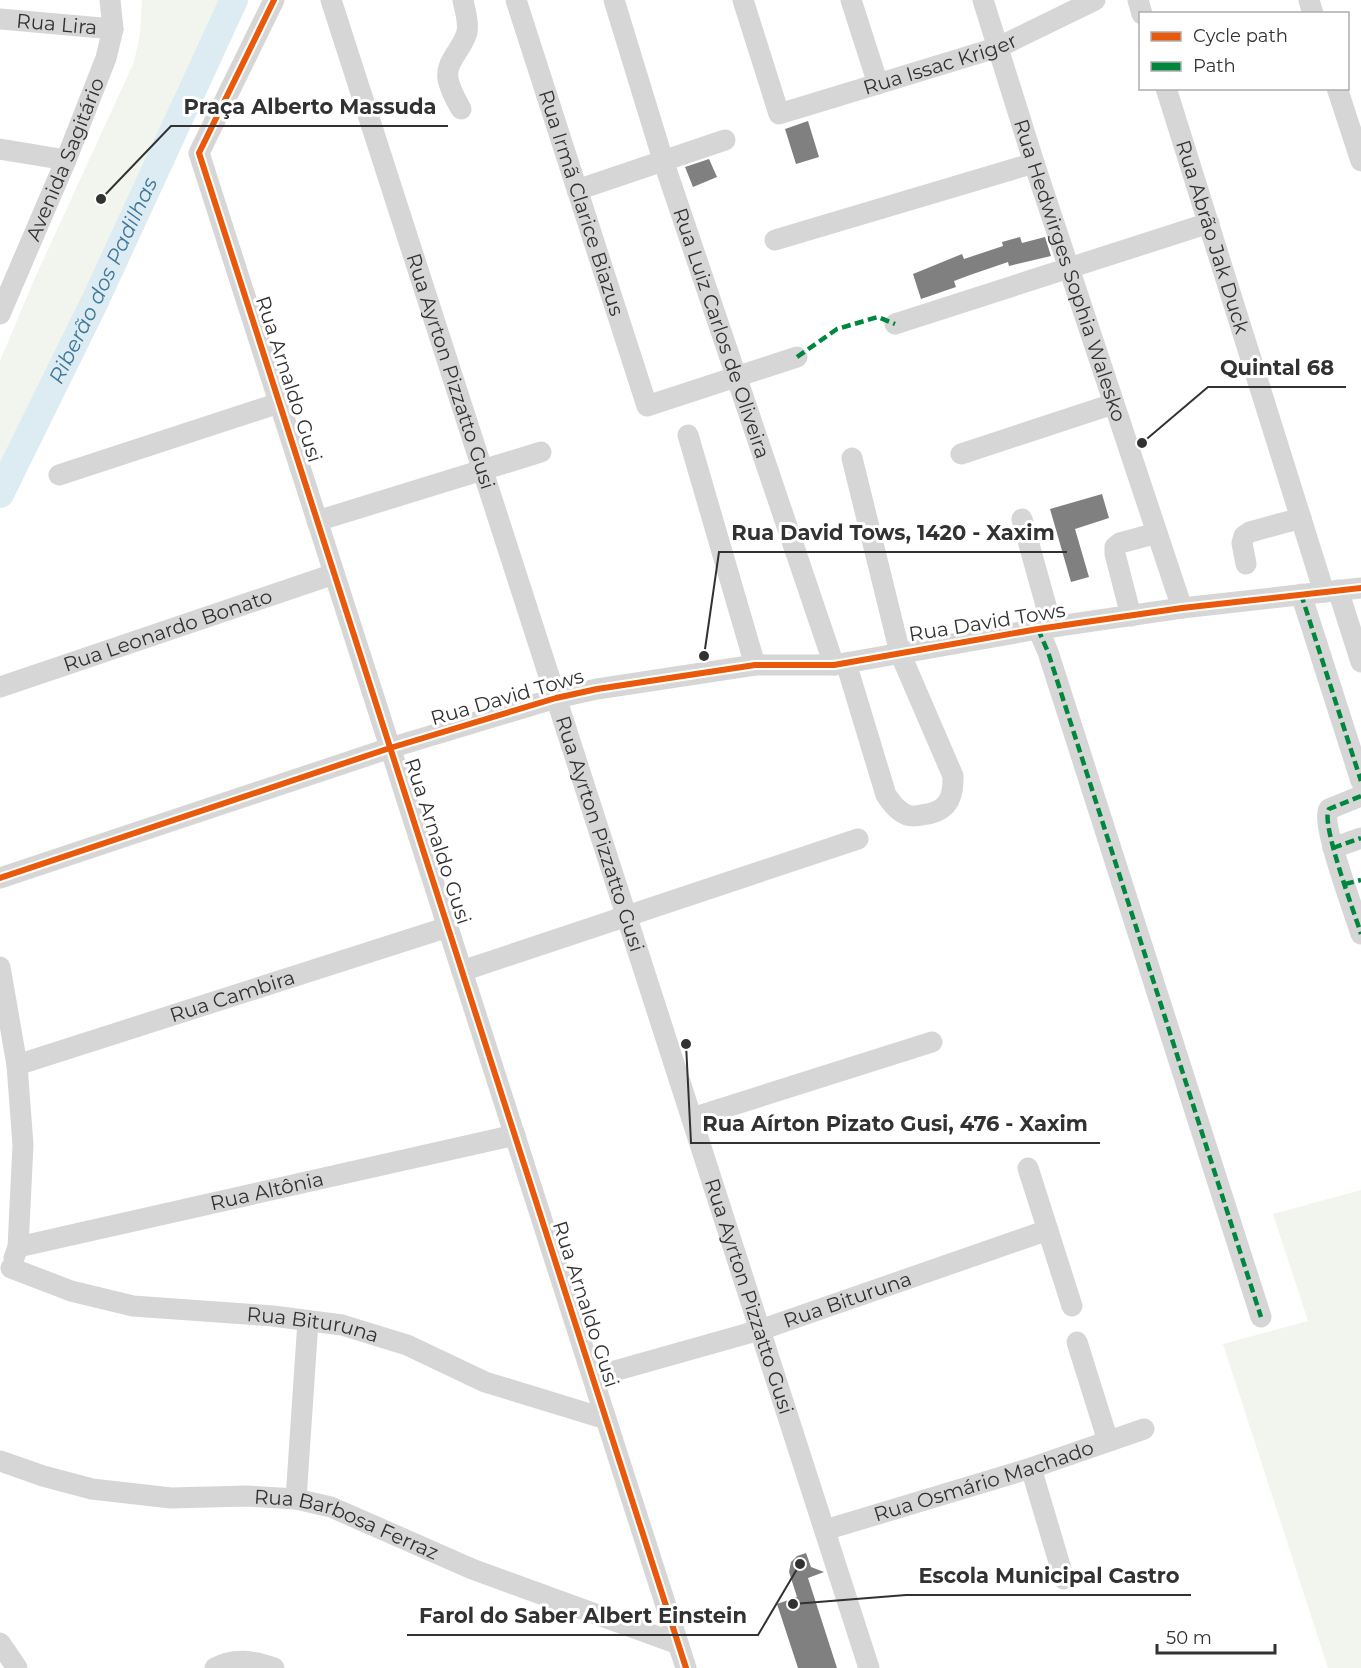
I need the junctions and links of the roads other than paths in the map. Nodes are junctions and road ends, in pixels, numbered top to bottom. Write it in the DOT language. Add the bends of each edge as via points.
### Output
graph roads {
  1 [pos="110,0"];
  2 [pos="274,0"];
  3 [pos="331,0"];
  4 [pos="463,0"];
  5 [pos="516,0"];
  6 [pos="614,0"];
  7 [pos="743,0"];
  8 [pos="851,0"];
  9 [pos="983,0"];
  10 [pos="1095,0"];
  11 [pos="0,19"];
  12 [pos="113,29"];
  13 [pos="999,47"];
  14 [pos="878,84"];
  15 [pos="1167,90"];
  16 [pos="1339,90"];
  17 [pos="461,109"];
  18 [pos="724,140"];
  19 [pos="0,149"];
  20 [pos="66,160"];
  21 [pos="663,160"];
  22 [pos="1361,161"];
  23 [pos="1034,162"];
  24 [pos="577,190"];
  25 [pos="1209,223"];
  26 [pos="775,240"];
  27 [pos="1069,268"];
  28 [pos="0,314"];
  29 [pos="895,324"];
  30 [pos="797,357"];
  31 [pos="736,376"];
  32 [pos="279,403"];
  33 [pos="1113,404"];
  34 [pos="688,435"];
  35 [pos="540,452"];
  36 [pos="961,454"];
  37 [pos="852,458"];
  38 [pos="482,470"];
  39 [pos="59,475"];
  40 [pos="1301,518"];
  41 [pos="1022,519"];
  42 [pos="317,521"];
  43 [pos="1157,533"];
  44 [pos="1246,564"];
  45 [pos="334,574"];
  46 [pos="1361,588"];
  47 [pos="1331,591"];
  48 [pos="1301,594"];
  49 [pos="1182,608"];
  50 [pos="1131,616"];
  51 [pos="1045,628"];
  52 [pos="900,653"];
  53 [pos="1361,662"];
  54 [pos="840,664"];
  55 [pos="755,665"];
  56 [pos="0,687"];
  57 [pos="556,698"];
  58 [pos="390,748"];
  59 [pos="1361,781"];
  60 [pos="1361,796"];
  61 [pos="1361,838"];
  62 [pos="858,839"];
  63 [pos="1333,848"];
  64 [pos="0,878"];
  65 [pos="1353,882"];
  66 [pos="626,916"];
  67 [pos="1359,924"];
  68 [pos="448,927"];
  69 [pos="0,967"];
  70 [pos="462,971"];
  71 [pos="932,1042"];
  72 [pos="16,1065"];
  73 [pos="692,1118"];
  74 [pos="515,1135"];
  75 [pos="1028,1168"];
  76 [pos="1048,1230"];
  77 [pos="18,1247"];
  78 [pos="5,1272"];
  79 [pos="1072,1306"];
  80 [pos="1261,1317"];
  81 [pos="308,1321"];
  82 [pos="760,1330"];
  83 [pos="1077,1342"];
  84 [pos="593,1377"];
  85 [pos="606,1419"];
  86 [pos="1144,1429"];
  87 [pos="1108,1441"];
  88 [pos="0,1461"];
  89 [pos="1031,1468"];
  90 [pos="296,1499"];
  91 [pos="825,1530"];
  92 [pos="1064,1579"];
  93 [pos="0,1643"];
  94 [pos="678,1644"];
  95 [pos="17,1668"];
  96 [pos="215,1668"];
  97 [pos="274,1668"];
  98 [pos="686,1668"];
  99 [pos="869,1668"];
  1 -- 12 [label="street, Avenida Sagitário"];
  2 -- 32 [label="street, Rua Arnaldo Gusi" via="199,153"];
  3 -- 38 [label="street, Rua Ayrton Pizzatto Gusi"];
  4 -- 17 [label="street" via="468,22 466,34 449,66 448,78"];
  5 -- 24 [label="street, Rua Irmã Clarice Biazus"];
  6 -- 21 [label="street, Rua Luiz Carlos de Oliveira"];
  7 -- 14 [label="street, Rua Issac Kriger" via="779,114"];
  8 -- 14 [label="street"];
  9 -- 13 [label="street, Rua Hedwirges Sophia Walesko"];
  10 -- 13 [label="street, Rua Issac Kriger"];
  11 -- 12 [label="street, Rua Lira"];
  12 -- 20 [label="street, Avenida Sagitário" via="106,58"];
  13 -- 14 [label="street, Rua Issac Kriger"];
  13 -- 23 [label="street, Rua Hedwirges Sophia Walesko"];
  15 -- 25 [label="street, Rua Abrão Jak Duck"];
  16 -- 22 [label="street"];
  18 -- 21 [label="street"];
  19 -- 20 [label="street"];
  20 -- 28 [label="street, Avenida Sagitário"];
  21 -- 24 [label="street"];
  21 -- 31 [label="street, Rua Luiz Carlos de Oliveira"];
  23 -- 26 [label="street"];
  23 -- 27 [label="street, Rua Hedwirges Sophia Walesko"];
  24 -- 31 [label="street, Rua Irmã Clarice Biazus" via="647,406"];
  25 -- 27 [label="street"];
  25 -- 40 [label="street, Rua Abrão Jak Duck"];
  27 -- 29 [label="street"];
  27 -- 33 [label="street, Rua Hedwirges Sophia Walesko"];
  30 -- 31 [label="street"];
  31 -- 54 [label="street, Rua Luiz Carlos de Oliveira"];
  32 -- 39 [label="street"];
  32 -- 42 [label="street, Rua Arnaldo Gusi"];
  33 -- 36 [label="street"];
  33 -- 43 [label="street, Rua Hedwirges Sophia Walesko"];
  34 -- 55 [label="street"];
  35 -- 38 [label="street"];
  37 -- 52 [label="street, Rua Luiz Carlos de Oliveira"];
  38 -- 42 [label="street"];
  38 -- 57 [label="street, Rua Ayrton Pizzatto Gusi"];
  40 -- 44 [label="street" via="1244,536"];
  40 -- 47 [label="street, Rua Abrão Jak Duck"];
  41 -- 51 [label="street"];
  42 -- 45 [label="street, Rua Arnaldo Gusi"];
  43 -- 49 [label="street, Rua Hedwirges Sophia Walesko"];
  43 -- 50 [label="street" via="1115,547"];
  45 -- 56 [label="street, Rua Leonardo Bonato"];
  45 -- 58 [label="street, Rua Arnaldo Gusi"];
  46 -- 47 [label="street, Rua David Tows"];
  47 -- 48 [label="street, Rua David Tows"];
  47 -- 53 [label="street, Rua Abrão Jak Duck"];
  48 -- 49 [label="street, Rua David Tows"];
  48 -- 59 [label="street"];
  49 -- 50 [label="street, Rua David Tows"];
  50 -- 51 [label="street, Rua David Tows"];
  51 -- 52 [label="street, Rua David Tows"];
  51 -- 80 [label="street" via="1048,652"];
  52 -- 54 [label="street, Rua David Tows"];
  52 -- 54 [label="street, Rua Luiz Carlos de Oliveira" via="953,777 951,799 934,814 910,816 897,809 886,795"];
  54 -- 55 [label="street, Rua David Tows"];
  55 -- 57 [label="street, Rua David Tows" via="639,681"];
  57 -- 58 [label="street, Rua David Tows"];
  57 -- 66 [label="street, Rua Ayrton Pizzatto Gusi"];
  58 -- 64 [label="street, Rua David Tows"];
  58 -- 68 [label="street, Rua Arnaldo Gusi"];
  60 -- 63 [label="street" via="1327,811"];
  61 -- 63 [label="street"];
  62 -- 66 [label="street"];
  63 -- 65 [label="street"];
  65 -- 67 [label="street"];
  66 -- 70 [label="street"];
  66 -- 73 [label="street, Rua Ayrton Pizzatto Gusi"];
  68 -- 70 [label="street, Rua Arnaldo Gusi"];
  68 -- 72 [label="street, Rua Cambira"];
  69 -- 72 [label="street"];
  70 -- 74 [label="street, Rua Arnaldo Gusi"];
  71 -- 73 [label="street"];
  72 -- 77 [label="street" via="23,1145"];
  73 -- 82 [label="street, Rua Ayrton Pizzatto Gusi"];
  74 -- 77 [label="street, Rua Altônia"];
  74 -- 84 [label="street, Rua Arnaldo Gusi"];
  75 -- 76 [label="street"];
  76 -- 79 [label="street"];
  76 -- 82 [label="street, Rua Bituruna"];
  77 -- 78 [label="street"];
  78 -- 81 [label="street, Rua Bituruna" via="133,1306"];
  81 -- 85 [label="street, Rua Bituruna" via="342,1325 407,1345 485,1382"];
  81 -- 90 [label="street"];
  82 -- 84 [label="street, Rua Bituruna"];
  82 -- 91 [label="street, Rua Ayrton Pizzatto Gusi"];
  83 -- 87 [label="street"];
  84 -- 85 [label="street, Rua Arnaldo Gusi"];
  85 -- 94 [label="street, Rua Arnaldo Gusi"];
  86 -- 87 [label="street, Rua Osmário Machado"];
  87 -- 89 [label="street, Rua Osmário Machado"];
  88 -- 90 [label="street, Rua Barbosa Ferraz" via="92,1489 171,1498"];
  89 -- 91 [label="street, Rua Osmário Machado"];
  89 -- 92 [label="street"];
  90 -- 94 [label="street, Rua Barbosa Ferraz" via="331,1507 472,1569"];
  91 -- 99 [label="street, Rua Ayrton Pizzatto Gusi"];
  93 -- 95 [label="street"];
  94 -- 98 [label="street, Rua Arnaldo Gusi"];
  96 -- 97 [label="street" via="237,1660"];
}
